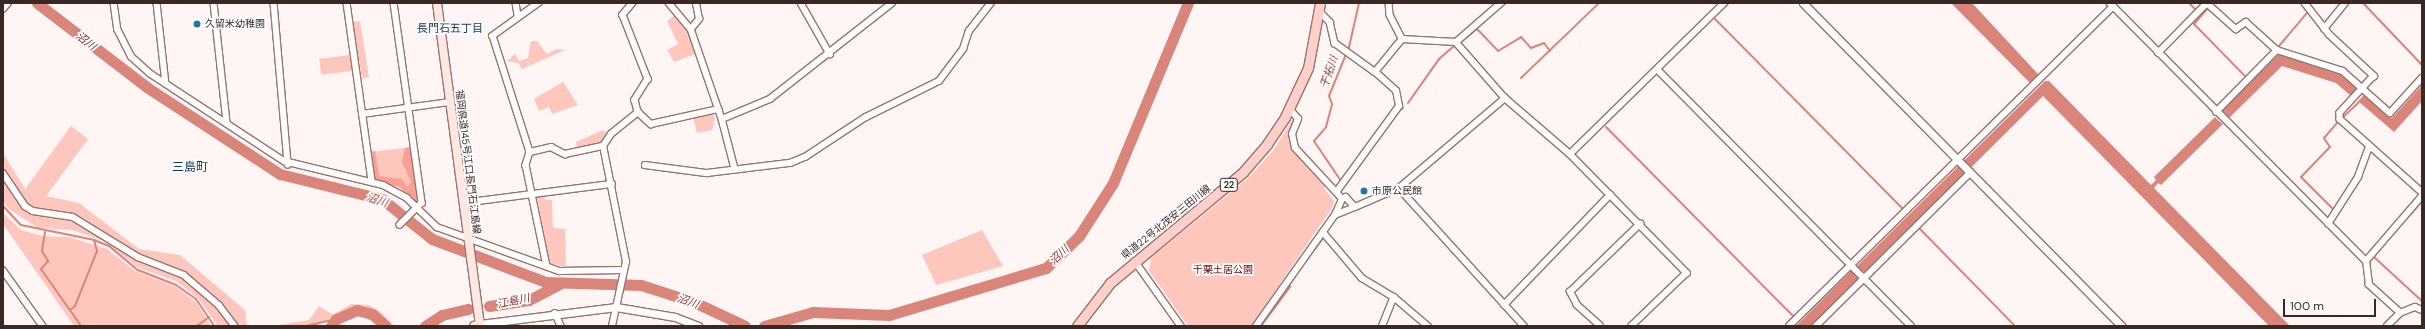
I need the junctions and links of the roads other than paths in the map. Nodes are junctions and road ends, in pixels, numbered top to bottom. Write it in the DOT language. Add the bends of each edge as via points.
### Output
graph roads {
  1 [pos="8,3"];
  2 [pos="114,3"];
  3 [pos="157,3"];
  4 [pos="214,3"];
  5 [pos="274,3"];
  6 [pos="347,3"];
  7 [pos="394,3"];
  8 [pos="437,3"];
  9 [pos="516,3"];
  10 [pos="539,3"];
  11 [pos="633,3"];
  12 [pos="669,3"];
  13 [pos="696,3"];
  14 [pos="801,3"];
  15 [pos="892,3"];
  16 [pos="991,3"];
  17 [pos="1389,3"];
  18 [pos="1502,3"];
  19 [pos="1724,3"];
  20 [pos="1803,3"];
  21 [pos="2207,3"];
  22 [pos="2305,3"];
  23 [pos="2345,3"];
  24 [pos="2112,5"];
  25 [pos="1320,7"];
  26 [pos="3,8"];
  27 [pos="518,16"];
  28 [pos="691,29"];
  29 [pos="2324,29"];
  30 [pos="1402,39"];
  31 [pos="1456,42"];
  32 [pos="2277,50"];
  33 [pos="2158,53"];
  34 [pos="830,54"];
  35 [pos="1657,69"];
  36 [pos="1375,72"];
  37 [pos="2422,78"];
  38 [pos="166,84"];
  39 [pos="2364,89"];
  40 [pos="1505,98"];
  41 [pos="450,102"];
  42 [pos="409,107"];
  43 [pos="718,109"];
  44 [pos="1289,109"];
  45 [pos="638,112"];
  46 [pos="2216,112"];
  47 [pos="362,114"];
  48 [pos="722,119"];
  49 [pos="227,123"];
  50 [pos="603,146"];
  51 [pos="2369,147"];
  52 [pos="530,152"];
  53 [pos="1570,154"];
  54 [pos="1959,161"];
  55 [pos="288,164"];
  56 [pos="645,165"];
  57 [pos="735,170"];
  58 [pos="1970,172"];
  59 [pos="3,173"];
  60 [pos="372,182"];
  61 [pos="612,184"];
  62 [pos="1399,188"];
  63 [pos="1337,190"];
  64 [pos="2422,192"];
  65 [pos="532,194"];
  66 [pos="1610,195"];
  67 [pos="2422,196"];
  68 [pos="1342,198"];
  69 [pos="464,203"];
  70 [pos="1356,207"];
  71 [pos="417,209"];
  72 [pos="1335,215"];
  73 [pos="1640,224"];
  74 [pos="2328,224"];
  75 [pos="400,225"];
  76 [pos="1324,232"];
  77 [pos="468,242"];
  78 [pos="1135,261"];
  79 [pos="2366,261"];
  80 [pos="1851,265"];
  81 [pos="547,266"];
  82 [pos="3,270"];
  83 [pos="623,273"];
  84 [pos="1862,277"];
  85 [pos="1394,297"];
  86 [pos="1504,305"];
  87 [pos="616,307"];
  88 [pos="2422,310"];
  89 [pos="555,313"];
  90 [pos="2400,313"];
  91 [pos="477,325"];
  92 [pos="43,326"];
  93 [pos="235,326"];
  94 [pos="561,326"];
  95 [pos="612,326"];
  96 [pos="698,326"];
  97 [pos="1077,326"];
  98 [pos="1181,326"];
  99 [pos="1256,326"];
  100 [pos="1382,326"];
  101 [pos="1428,326"];
  102 [pos="1524,326"];
  103 [pos="1600,326"];
  104 [pos="1632,326"];
  105 [pos="1789,326"];
  106 [pos="1816,326"];
  107 [pos="1911,326"];
  108 [pos="2122,326"];
  109 [pos="2387,326"];
  1 -- 26 [label="street"];
  2 -- 38 [label="street" via="118,30 132,57"];
  3 -- 38 [label="street"];
  4 -- 49 [label="street"];
  5 -- 55 [label="street"];
  6 -- 47 [label="street"];
  7 -- 42 [label="street"];
  8 -- 41 [label="main road, 福岡県道145号江口長門石江島線"];
  9 -- 27 [label="street"];
  10 -- 27 [label="street"];
  11 -- 45 [label="street" via="623,15 648,79 635,100"];
  12 -- 28 [label="street"];
  13 -- 28 [label="street" via="699,18"];
  14 -- 34 [label="street"];
  15 -- 34 [label="street"];
  16 -- 57 [label="street" via="969,31 963,49 935,84 902,96 848,128 825,146 790,163"];
  17 -- 30 [label="street" via="1390,16"];
  18 -- 31 [label="street"];
  19 -- 35 [label="street"];
  20 -- 54 [label="street"];
  21 -- 32 [label="street" via="2236,29 2246,22"];
  21 -- 33 [label="street"];
  22 -- 29 [label="street"];
  23 -- 29 [label="street"];
  24 -- 33 [label="street"];
  24 -- 54 [label="street"];
  25 -- 36 [label="street" via="1330,22 1335,43"];
  25 -- 44 [label="main road, 県道22号北茂安三田川線 / 22" via="1308,68"];
  27 -- 52 [label="street" via="494,36"];
  28 -- 43 [label="street"];
  29 -- 39 [label="street" via="2372,72 2374,79"];
  30 -- 31 [label="street"];
  30 -- 36 [label="street"];
  31 -- 40 [label="street"];
  32 -- 39 [label="street" via="2343,71"];
  32 -- 46 [label="street"];
  33 -- 46 [label="street"];
  34 -- 48 [label="street" via="770,99"];
  35 -- 53 [label="street"];
  35 -- 80 [label="street"];
  36 -- 63 [label="street" via="1396,91 1399,106"];
  37 -- 39 [label="street" via="2390,113"];
  38 -- 49 [label="street"];
  39 -- 51 [label="street" via="2338,117"];
  40 -- 53 [label="street"];
  40 -- 62 [label="street"];
  41 -- 42 [label="street"];
  41 -- 69 [label="main road, 福岡県道145号江口長門石江島線"];
  42 -- 47 [label="street"];
  42 -- 71 [label="street" via="422,203"];
  43 -- 45 [label="street" via="651,124"];
  43 -- 48 [label="street"];
  44 -- 63 [label="street" via="1298,119 1292,134 1295,148"];
  44 -- 78 [label="main road, 県道22号北茂安三田川線 / 22" via="1267,144 1243,172"];
  45 -- 50 [label="street" via="611,134"];
  46 -- 74 [label="street"];
  47 -- 60 [label="street"];
  48 -- 57 [label="street"];
  49 -- 55 [label="street"];
  50 -- 52 [label="street" via="565,154 551,147"];
  50 -- 61 [label="street"];
  51 -- 64 [label="street"];
  51 -- 74 [label="street" via="2358,176"];
  52 -- 65 [label="street" via="526,165"];
  53 -- 66 [label="street"];
  54 -- 58 [label="street"];
  54 -- 80 [label="street"];
  55 -- 60 [label="street"];
  56 -- 57 [label="street" via="707,173"];
  58 -- 84 [label="street"];
  58 -- 108 [label="street"];
  59 -- 93 [label="street" via="25,206 34,211 73,217 138,257 184,276 219,305"];
  60 -- 71 [label="street" via="394,189"];
  61 -- 65 [label="street"];
  61 -- 83 [label="street" via="626,262"];
  62 -- 70 [label="street"];
  62 -- 86 [label="street"];
  63 -- 68 [label="street"];
  65 -- 69 [label="street"];
  65 -- 81 [label="street"];
  66 -- 73 [label="street"];
  66 -- 86 [label="street"];
  67 -- 79 [label="street"];
  68 -- 70 [label="street" via="1346,197"];
  68 -- 72 [label="street"];
  69 -- 77 [label="main road, 福岡県道145号江口長門石江島線"];
  70 -- 72 [label="street"];
  71 -- 75 [label="street"];
  71 -- 77 [label="street" via="437,227"];
  72 -- 76 [label="street"];
  73 -- 103 [label="street" via="1570,292 1577,305"];
  73 -- 104 [label="street" via="1687,273"];
  74 -- 79 [label="street"];
  76 -- 85 [label="street" via="1362,278"];
  76 -- 99 [label="street"];
  77 -- 81 [label="street" via="506,250"];
  77 -- 91 [label="main road, 福岡県道145号江口長門石江島線"];
  78 -- 97 [label="main road, 県道22号北茂安三田川線 / 22" via="1110,283"];
  78 -- 98 [label="street"];
  79 -- 90 [label="street" via="2369,285"];
  80 -- 84 [label="street"];
  80 -- 105 [label="street"];
  81 -- 83 [label="street" via="559,271"];
  82 -- 92 [label="street"];
  83 -- 87 [label="street"];
  84 -- 106 [label="street"];
  84 -- 107 [label="street"];
  85 -- 100 [label="street"];
  85 -- 101 [label="street"];
  86 -- 102 [label="street"];
  87 -- 89 [label="street"];
  87 -- 95 [label="street"];
  87 -- 96 [label="street" via="675,317"];
  88 -- 90 [label="street" via="2415,307"];
  89 -- 91 [label="street"];
  89 -- 94 [label="street"];
  90 -- 109 [label="street"];
}
